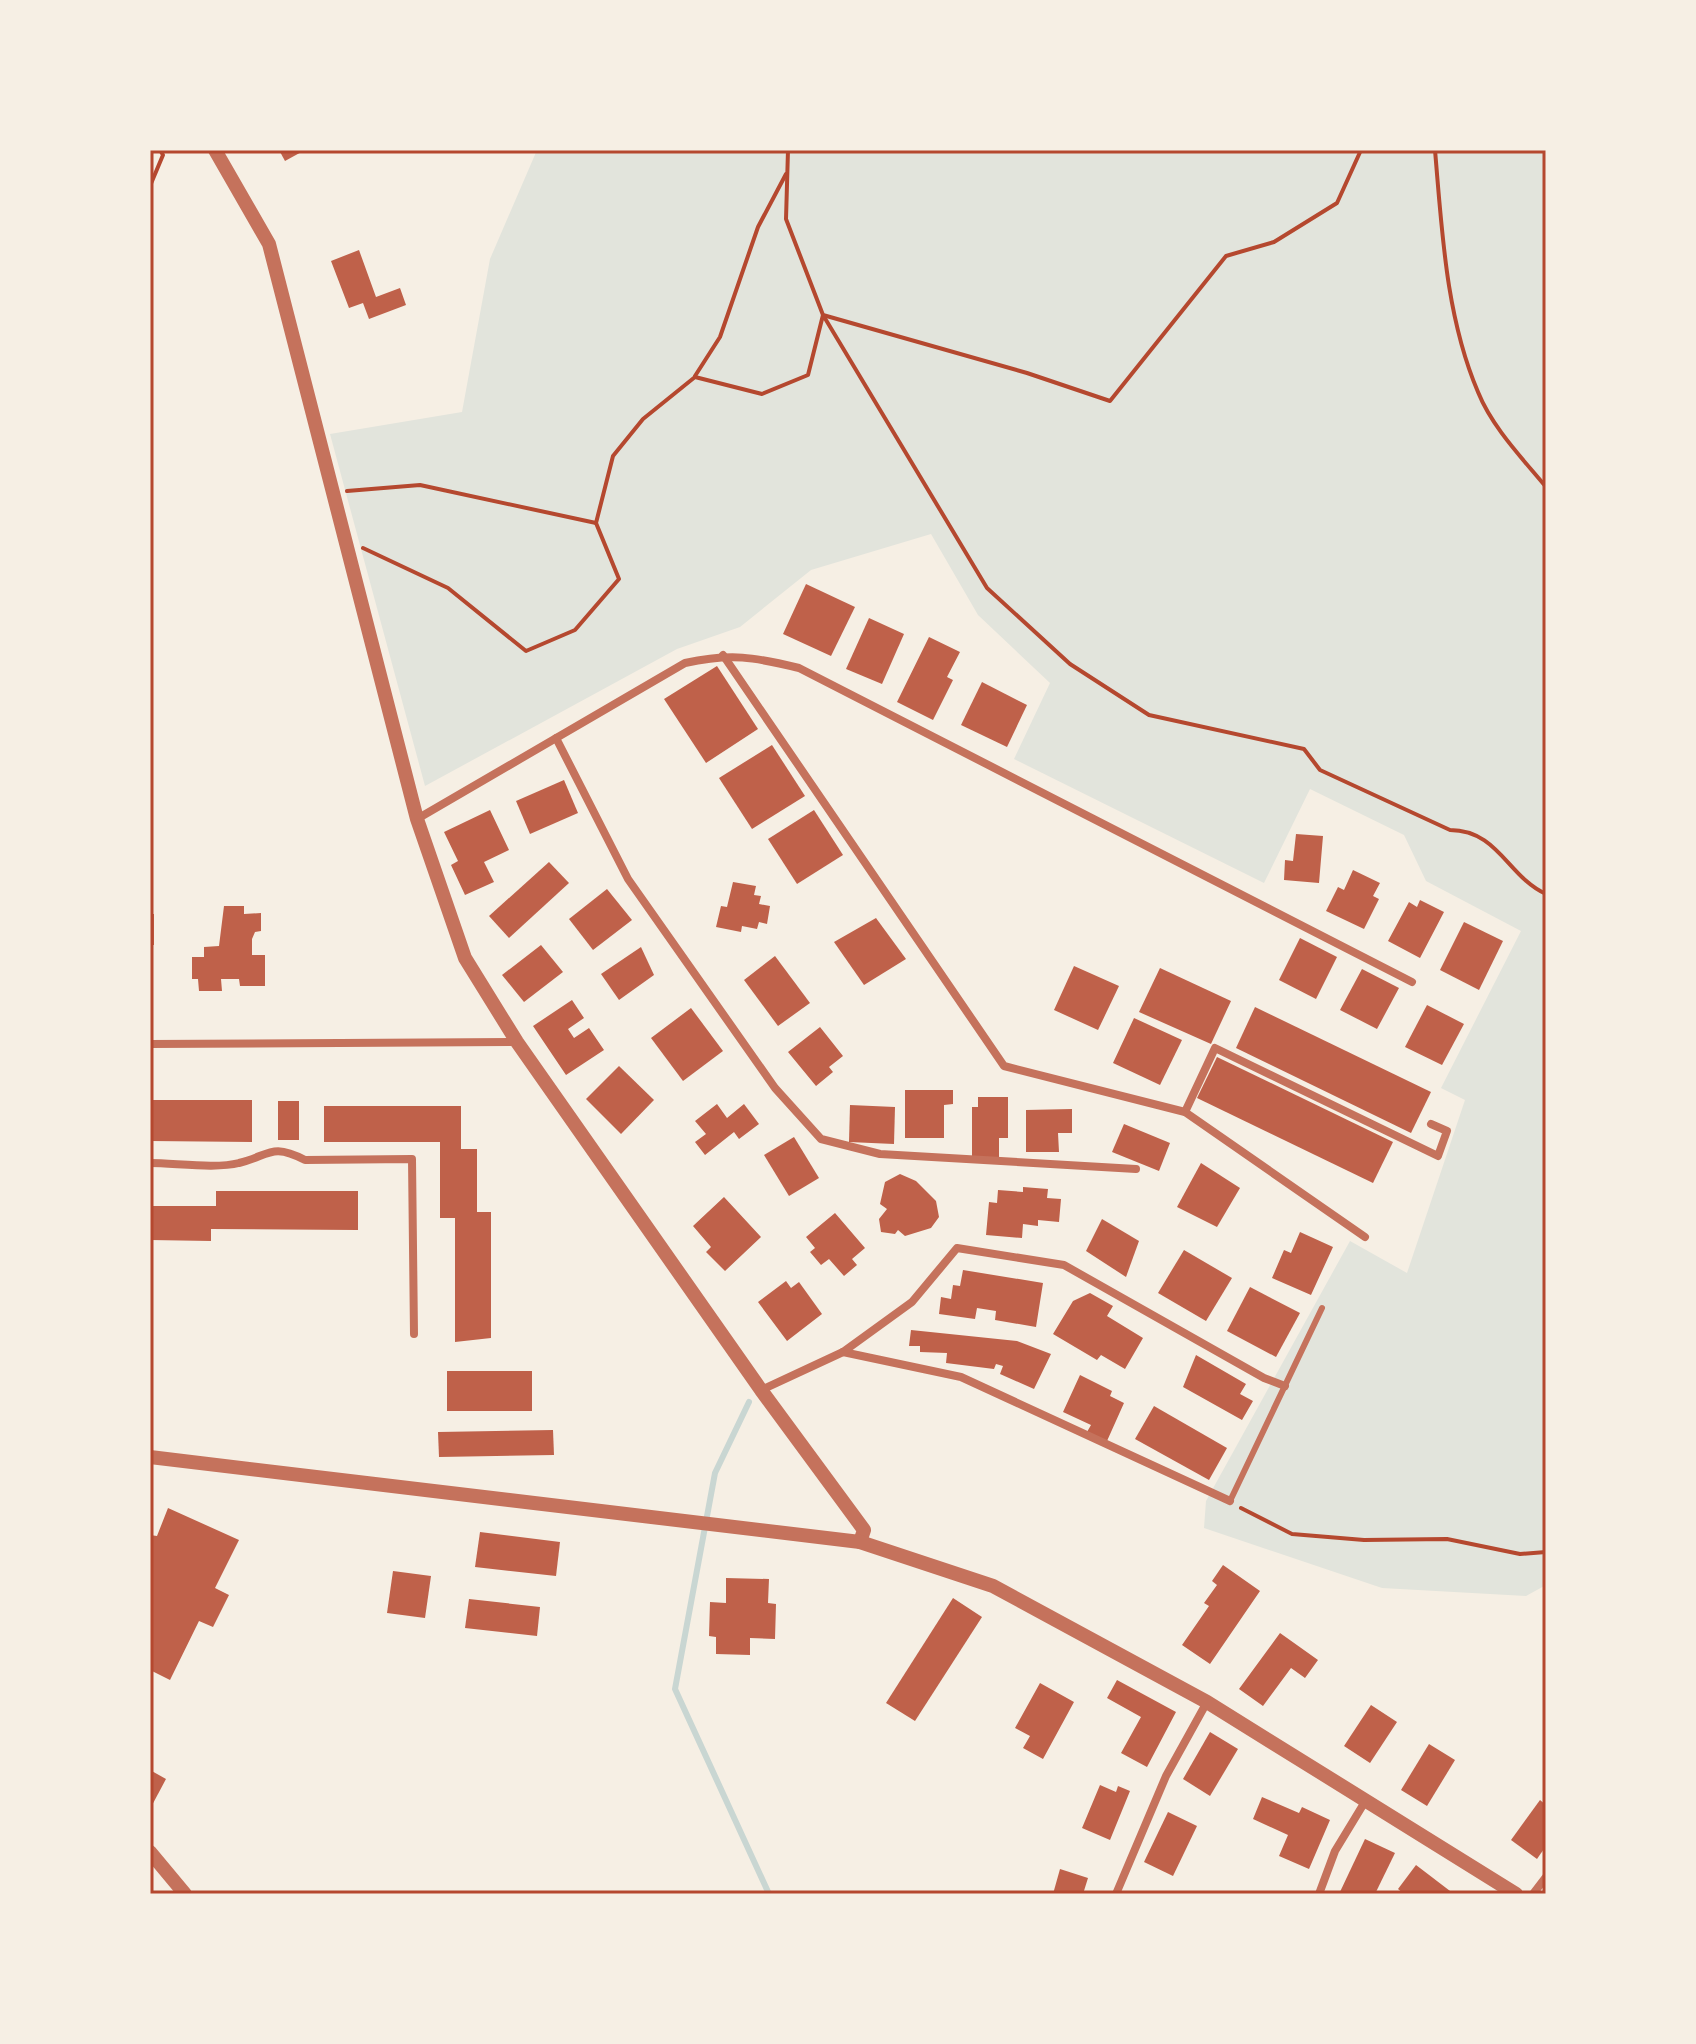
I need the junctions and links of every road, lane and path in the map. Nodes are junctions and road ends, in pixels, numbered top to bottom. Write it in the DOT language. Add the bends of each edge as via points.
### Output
graph roads {
  1 [pos="160,150"];
  2 [pos="215,150"];
  3 [pos="788,150"];
  4 [pos="1361,150"];
  5 [pos="1435,150"];
  6 [pos="787,172"];
  7 [pos="150,186"];
  8 [pos="823,315"];
  9 [pos="695,377"];
  10 [pos="1546,487"];
  11 [pos="333,492"];
  12 [pos="596,523"];
  13 [pos="346,541"];
  14 [pos="723,655"];
  15 [pos="556,738"];
  16 [pos="417,819"];
  17 [pos="1546,894"];
  18 [pos="1412,982"];
  19 [pos="517,1042"];
  20 [pos="150,1044"];
  21 [pos="1185,1112"];
  22 [pos="1431,1124"];
  23 [pos="150,1163"];
  24 [pos="1136,1169"];
  25 [pos="1365,1237"];
  26 [pos="1322,1308"];
  27 [pos="414,1334"];
  28 [pos="843,1352"];
  29 [pos="1285,1386"];
  30 [pos="761,1390"];
  31 [pos="150,1457"];
  32 [pos="1230,1501"];
  33 [pos="860,1542"];
  34 [pos="1546,1552"];
  35 [pos="1207,1702"];
  36 [pos="1366,1800"];
  37 [pos="150,1852"];
  38 [pos="1546,1877"];
  39 [pos="185,1894"];
  40 [pos="1116,1894"];
  41 [pos="1319,1894"];
  42 [pos="1516,1894"];
  43 [pos="1533,1894"];
  1 -- 7 [label="path" via="163,155"];
  2 -- 11 [label="street" via="269,244"];
  3 -- 6 [label="path"];
  4 -- 8 [label="path" via="1337,203 1274,242 1226,256 1110,401"];
  5 -- 10 [label="path" via="1444,260 1461,346 1478,395"];
  6 -- 8 [label="path" via="786,219"];
  6 -- 9 [label="path" via="758,227 720,337"];
  8 -- 9 [label="path" via="808,375 762,394"];
  8 -- 17 [label="path" via="987,588 1070,664 1149,715 1304,749 1320,770 1450,830 1471,830"];
  9 -- 12 [label="path" via="643,419 613,456"];
  11 -- 12 [label="path" via="420,485"];
  11 -- 13 [label="street"];
  12 -- 13 [label="path" via="619,579 575,630 526,651 448,588"];
  13 -- 16 [label="street"];
  14 -- 15 [label="street" via="685,663"];
  14 -- 18 [label="street" via="750,655 799,668"];
  14 -- 21 [label="street" via="1004,1066"];
  15 -- 16 [label="street"];
  15 -- 24 [label="street" via="628,879 775,1088 821,1139 880,1154"];
  16 -- 19 [label="street" via="465,958"];
  19 -- 20 [label="street"];
  19 -- 30 [label="street"];
  21 -- 22 [label="street" via="1215,1048 1438,1156 1447,1131"];
  21 -- 25 [label="street"];
  23 -- 27 [label="street" via="239,1163 263,1152 290,1152 305,1160 412,1159"];
  26 -- 29 [label="lane"];
  28 -- 29 [label="street" via="912,1302 957,1248 1064,1265"];
  28 -- 30 [label="street"];
  28 -- 32 [label="street" via="961,1377"];
  29 -- 32 [label="lane"];
  30 -- 33 [label="street" via="864,1530"];
  31 -- 33 [label="street"];
  32 -- 34 [label="path" via="1292,1534 1447,1539 1520,1554"];
  33 -- 35 [label="street" via="993,1586"];
  35 -- 36 [label="street"];
  35 -- 40 [label="street" via="1166,1776"];
  36 -- 41 [label="street" via="1335,1851"];
  36 -- 42 [label="street"];
  37 -- 39 [label="street"];
  38 -- 43 [label="street"];
}
